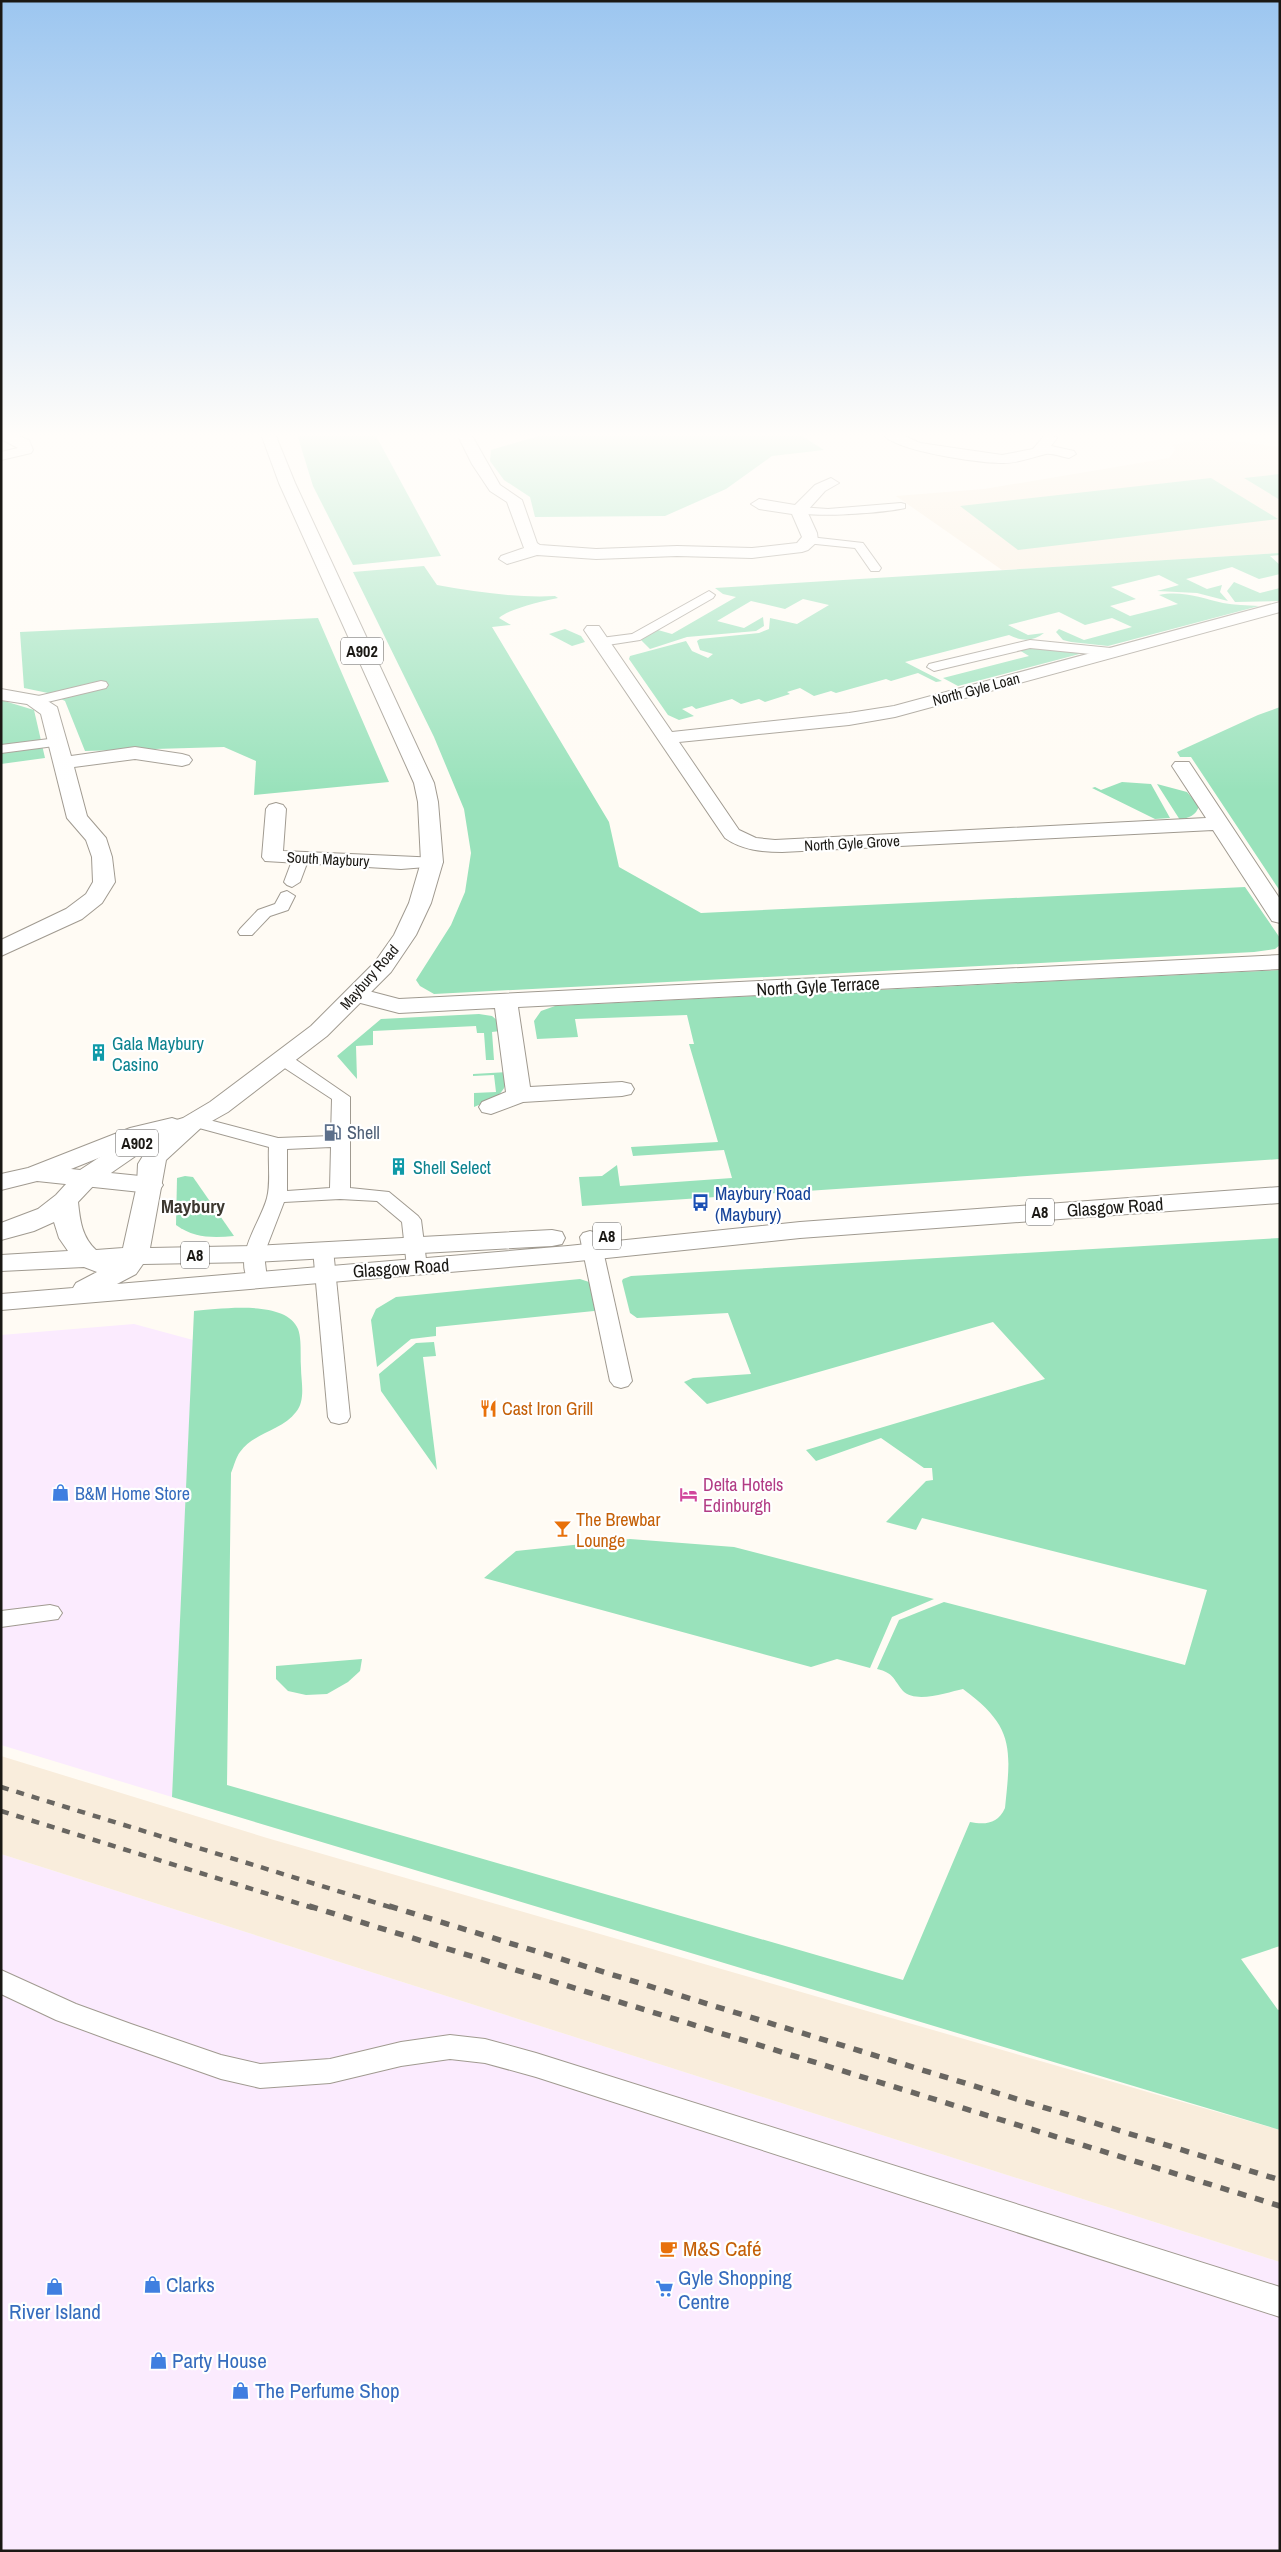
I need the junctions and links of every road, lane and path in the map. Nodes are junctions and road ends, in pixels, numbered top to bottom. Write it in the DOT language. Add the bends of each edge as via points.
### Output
graph roads {
  1 [pos="319,553"];
  2 [pos="526,553"];
  3 [pos="582,553"];
  4 [pos="614,553"];
  5 [pos="865,553"];
  6 [pos="507,559"];
  7 [pos="875,568"];
  8 [pos="709,595"];
  9 [pos="1280,607"];
  10 [pos="597,636"];
  11 [pos="1111,652"];
  12 [pos="934,667"];
  13 [pos="101,685"];
  14 [pos="1,694"];
  15 [pos="35,701"];
  16 [pos="666,738"];
  17 [pos="57,742"];
  18 [pos="1,749"];
  19 [pos="182,760"];
  20 [pos="63,763"];
  21 [pos="1182,766"];
  22 [pos="276,809"];
  23 [pos="1221,823"];
  24 [pos="301,858"];
  25 [pos="432,862"];
  26 [pos="1280,916"];
  27 [pos="246,932"];
  28 [pos="1,950"];
  29 [pos="1280,962"];
  30 [pos="357,995"];
  31 [pos="506,1002"];
  32 [pos="283,1059"];
  33 [pos="622,1089"];
  34 [pos="519,1095"];
  35 [pos="491,1107"];
  36 [pos="194,1121"];
  37 [pos="340,1140"];
  38 [pos="278,1144"];
  39 [pos="37,1173"];
  40 [pos="86,1178"];
  41 [pos="1,1182"];
  42 [pos="150,1185"];
  43 [pos="340,1193"];
  44 [pos="1280,1195"];
  45 [pos="277,1197"];
  46 [pos="65,1201"];
  47 [pos="1,1232"];
  48 [pos="593,1244"];
  49 [pos="135,1256"];
  50 [pos="416,1256"];
  51 [pos="88,1258"];
  52 [pos="325,1261"];
  53 [pos="1,1263"];
  54 [pos="256,1266"];
  55 [pos="115,1276"];
  56 [pos="164,1288"];
  57 [pos="68,1296"];
  58 [pos="1,1302"];
  59 [pos="621,1381"];
  60 [pos="339,1417"];
  61 [pos="50,1614"];
  62 [pos="1,1619"];
  63 [pos="1,1981"];
  64 [pos="1280,2302"];
  1 -- 25 [label="street, Maybury Road / A902" via="424,783"];
  2 -- 6 [label="street"];
  3 -- 4 [label="street"];
  5 -- 7 [label="lane"];
  8 -- 10 [label="lane" via="636,637"];
  9 -- 11 [label="street, North Gyle Loan"];
  10 -- 16 [label="street, North Gyle Grove"];
  11 -- 12 [label="lane" via="1030,644"];
  11 -- 16 [label="street, North Gyle Loan" via="895,711 849,719"];
  13 -- 15 [label="lane"];
  14 -- 15 [label="street"];
  15 -- 17 [label="street" via="50,711"];
  16 -- 23 [label="street, North Gyle Grove" via="732,834 740,840 766,846"];
  17 -- 18 [label="lane"];
  17 -- 20 [label="street"];
  19 -- 20 [label="street" via="135,753"];
  20 -- 28 [label="street" via="77,818 96,838 102,857 104,882 94,898 74,914"];
  21 -- 23 [label="street"];
  22 -- 24 [label="street, South Maybury" via="272,857"];
  23 -- 26 [label="street"];
  24 -- 25 [label="street, South Maybury"];
  24 -- 27 [label="lane" via="282,907 264,914"];
  25 -- 30 [label="street, Maybury Road / A902" via="420,903 405,935 383,967"];
  29 -- 31 [label="street, North Gyle Terrace"];
  30 -- 31 [label="street, North Gyle Terrace" via="399,1006"];
  30 -- 32 [label="street, Maybury Road / A902"];
  31 -- 34 [label="street"];
  32 -- 36 [label="street, Maybury Road / A902"];
  32 -- 37 [label="lane" via="341,1097"];
  33 -- 34 [label="street"];
  34 -- 35 [label="street"];
  36 -- 38 [label="lane"];
  36 -- 39 [label="street" via="138,1133"];
  36 -- 40 [label="street, A902" via="147,1137"];
  36 -- 42 [label="street, Maybury Road / A902" via="155,1156 151,1164"];
  37 -- 38 [label="lane"];
  37 -- 43 [label="lane"];
  38 -- 45 [label="lane"];
  39 -- 40 [label="street"];
  39 -- 41 [label="street"];
  40 -- 42 [label="street"];
  40 -- 46 [label="street, A902"];
  42 -- 49 [label="street, Maybury Road / A902"];
  43 -- 45 [label="lane"];
  43 -- 50 [label="lane" via="382,1196 411,1220"];
  44 -- 48 [label="street, Glasgow Road / A8"];
  45 -- 54 [label="lane"];
  46 -- 47 [label="street, A902" via="47,1215"];
  46 -- 51 [label="street" via="72,1242"];
  48 -- 50 [label="street, Glasgow Road / A8"];
  48 -- 59 [label="lane"];
  49 -- 51 [label="street, Glasgow Road / A8"];
  49 -- 54 [label="street, Glasgow Road / A8"];
  49 -- 55 [label="street"];
  50 -- 52 [label="street, Glasgow Road / A8"];
  51 -- 53 [label="street, Glasgow Road / A8"];
  51 -- 55 [label="street"];
  52 -- 54 [label="street, Glasgow Road / A8"];
  52 -- 60 [label="lane"];
  54 -- 56 [label="street, Glasgow Road / A8"];
  55 -- 56 [label="street"];
  55 -- 57 [label="street"];
  56 -- 57 [label="street, Glasgow Road / A8"];
  57 -- 58 [label="street, Glasgow Road / A8"];
  61 -- 62 [label="lane"];
  63 -- 64 [label="lane" via="66,2012 122,2033 221,2067 260,2076 330,2071 436,2048 485,2051"];
}
